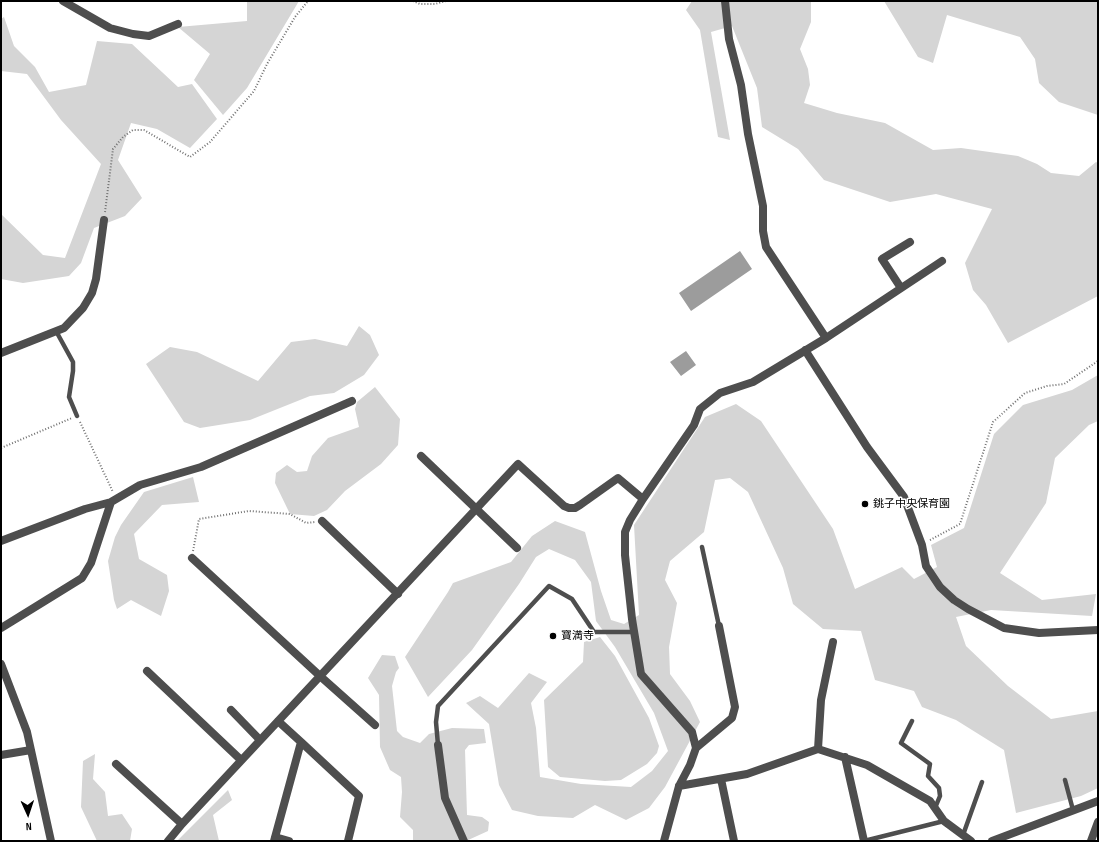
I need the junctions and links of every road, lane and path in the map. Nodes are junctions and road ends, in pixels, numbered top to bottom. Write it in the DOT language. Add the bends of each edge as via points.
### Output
graph roads {
  1 [pos="63,1"];
  2 [pos="308,1"];
  3 [pos="413,1"];
  4 [pos="446,1"];
  5 [pos="725,1"];
  6 [pos="178,24"];
  7 [pos="104,220"];
  8 [pos="910,242"];
  9 [pos="942,261"];
  10 [pos="901,288"];
  11 [pos="56,331"];
  12 [pos="826,338"];
  13 [pos="805,350"];
  14 [pos="1,353"];
  15 [pos="1098,361"];
  16 [pos="352,401"];
  17 [pos="77,416"];
  18 [pos="1,448"];
  19 [pos="422,456"];
  20 [pos="643,499"];
  21 [pos="114,500"];
  22 [pos="476,509"];
  23 [pos="322,521"];
  24 [pos="1,542"];
  25 [pos="922,545"];
  26 [pos="702,546"];
  27 [pos="517,548"];
  28 [pos="192,558"];
  29 [pos="398,594"];
  30 [pos="719,626"];
  31 [pos="1,628"];
  32 [pos="1098,630"];
  33 [pos="634,632"];
  34 [pos="833,642"];
  35 [pos="1,664"];
  36 [pos="147,671"];
  37 [pos="320,676"];
  38 [pos="231,710"];
  39 [pos="278,721"];
  40 [pos="912,721"];
  41 [pos="375,725"];
  42 [pos="260,740"];
  43 [pos="301,742"];
  44 [pos="438,745"];
  45 [pos="696,748"];
  46 [pos="818,749"];
  47 [pos="30,750"];
  48 [pos="1,755"];
  49 [pos="845,757"];
  50 [pos="241,760"];
  51 [pos="116,764"];
  52 [pos="721,779"];
  53 [pos="1065,780"];
  54 [pos="982,782"];
  55 [pos="679,786"];
  56 [pos="1098,801"];
  57 [pos="935,808"];
  58 [pos="1073,810"];
  59 [pos="944,821"];
  60 [pos="1098,822"];
  61 [pos="182,824"];
  62 [pos="963,835"];
  63 [pos="1094,836"];
  64 [pos="274,839"];
  65 [pos="51,841"];
  66 [pos="168,841"];
  67 [pos="289,841"];
  68 [pos="348,841"];
  69 [pos="464,841"];
  70 [pos="664,841"];
  71 [pos="734,841"];
  72 [pos="864,841"];
  73 [pos="971,841"];
  74 [pos="992,841"];
  1 -- 6 [label="street" via="110,28 133,34 149,36"];
  2 -- 7 [label="path" via="295,17 254,91 210,142 190,157 144,130 133,130 123,136 113,149"];
  3 -- 4 [label="path" via="420,4"];
  5 -- 12 [label="street" via="729,39 741,85 763,206 766,247"];
  7 -- 11 [label="street" via="92,294 84,308 64,328"];
  8 -- 10 [label="street" via="882,259"];
  9 -- 10 [label="street"];
  10 -- 12 [label="street"];
  11 -- 14 [label="street"];
  11 -- 17 [label="lane" via="73,362 69,397"];
  12 -- 13 [label="street"];
  13 -- 20 [label="street" via="753,382 720,393 700,409 694,425"];
  13 -- 25 [label="street" via="867,447 904,498"];
  15 -- 25 [label="path" via="1064,384 1025,393 993,422 960,524"];
  16 -- 21 [label="street" via="201,467 140,485"];
  17 -- 18 [label="path"];
  17 -- 21 [label="path"];
  19 -- 22 [label="street"];
  20 -- 22 [label="street" via="618,478 580,505 569,508 518,464"];
  20 -- 33 [label="street" via="624,532"];
  21 -- 24 [label="street"];
  21 -- 31 [label="street" via="91,563 82,578"];
  22 -- 27 [label="street"];
  22 -- 29 [label="street"];
  23 -- 28 [label="path" via="306,523 290,514 249,511 199,519"];
  23 -- 29 [label="street"];
  25 -- 32 [label="street" via="926,566 940,587 963,606 1004,628 1039,633"];
  26 -- 30 [label="lane"];
  28 -- 37 [label="street"];
  29 -- 37 [label="street"];
  30 -- 45 [label="street" via="735,707 732,718"];
  33 -- 44 [label="lane" via="594,632 572,600 549,586 438,706"];
  33 -- 45 [label="street" via="641,674 692,732"];
  34 -- 46 [label="street" via="821,700"];
  35 -- 47 [label="street" via="27,732"];
  36 -- 50 [label="street"];
  37 -- 39 [label="street"];
  37 -- 41 [label="street"];
  38 -- 42 [label="street"];
  39 -- 42 [label="street"];
  39 -- 43 [label="street"];
  40 -- 57 [label="lane" via="901,743 930,764 928,776 940,788"];
  42 -- 50 [label="street"];
  43 -- 64 [label="street"];
  43 -- 68 [label="street" via="358,796"];
  44 -- 69 [label="street" via="445,798"];
  45 -- 55 [label="street"];
  46 -- 49 [label="street"];
  46 -- 52 [label="street" via="747,774"];
  47 -- 48 [label="street"];
  47 -- 65 [label="street"];
  49 -- 57 [label="street" via="867,765 930,801"];
  49 -- 72 [label="street"];
  50 -- 61 [label="street"];
  51 -- 61 [label="street"];
  52 -- 55 [label="street"];
  52 -- 71 [label="street"];
  53 -- 58 [label="lane"];
  54 -- 62 [label="lane"];
  55 -- 70 [label="street"];
  56 -- 58 [label="street"];
  57 -- 59 [label="street"];
  58 -- 74 [label="street"];
  59 -- 62 [label="street"];
  59 -- 72 [label="lane"];
  60 -- 63 [label="street"];
  61 -- 66 [label="street"];
  62 -- 73 [label="street"];
  64 -- 67 [label="street"];
}
